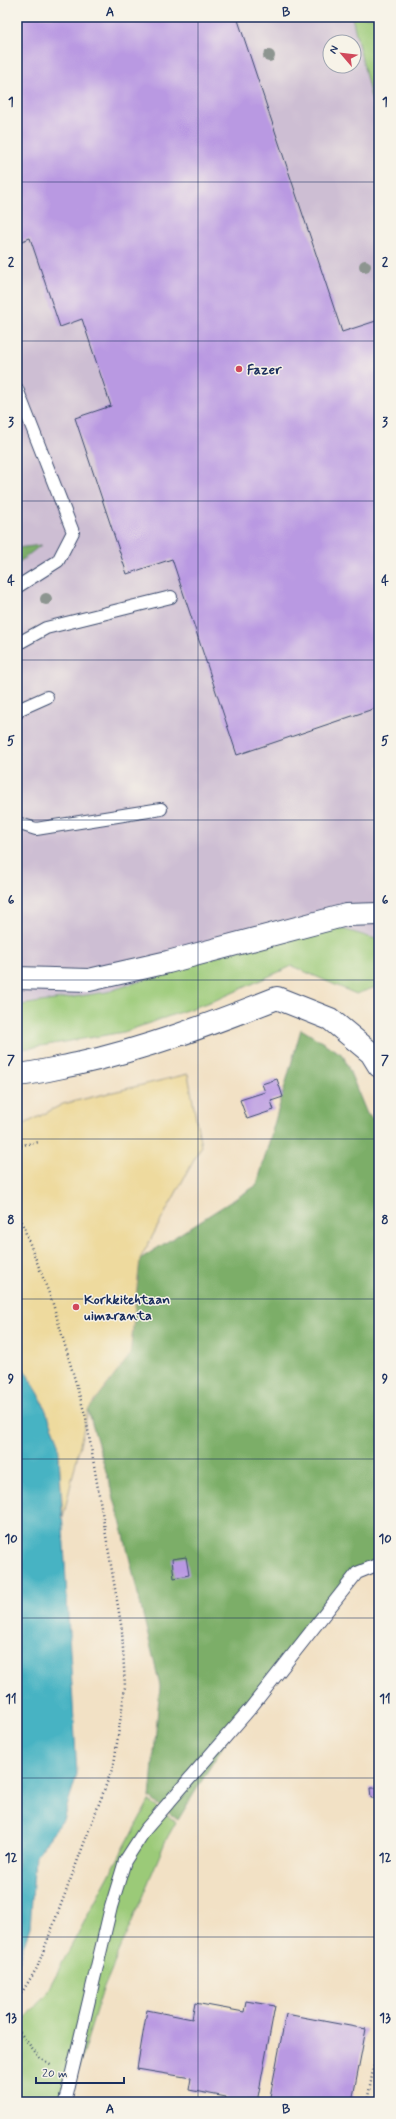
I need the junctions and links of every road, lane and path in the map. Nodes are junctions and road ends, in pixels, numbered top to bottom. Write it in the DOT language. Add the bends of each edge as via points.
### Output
graph roads {
  1 [pos="17,389"];
  2 [pos="17,587"];
  3 [pos="171,597"];
  4 [pos="17,644"];
  5 [pos="47,697"];
  6 [pos="17,713"];
  7 [pos="161,809"];
  8 [pos="17,823"];
  9 [pos="379,914"];
  10 [pos="17,978"];
  11 [pos="379,1066"];
  12 [pos="17,1075"];
  13 [pos="39,1142"];
  14 [pos="17,1146"];
  15 [pos="17,1210"];
  16 [pos="379,1564"];
  17 [pos="17,2000"];
  18 [pos="17,2029"];
  19 [pos="379,2040"];
  20 [pos="71,2075"];
  21 [pos="65,2102"];
  22 [pos="367,2102"];
  1 -- 2 [label="lane" via="73,532 58,561"];
  3 -- 4 [label="lane" via="46,628"];
  5 -- 6 [label="lane" via="20,709"];
  7 -- 8 [label="lane" via="36,829"];
  9 -- 10 [label="street" via="346,915 89,980"];
  11 -- 12 [label="street" via="371,1053 330,1019 277,998 119,1054 32,1074"];
  13 -- 14 [label="path"];
  15 -- 17 [label="path" via="53,1304 86,1418 122,1630 125,1687 114,1764 37,1968"];
  16 -- 20 [label="lane" via="357,1573 249,1710 145,1830 125,1861 111,1907"];
  18 -- 20 [label="path" via="40,2058"];
  19 -- 22 [label="path"];
  20 -- 21 [label="lane"];
}
